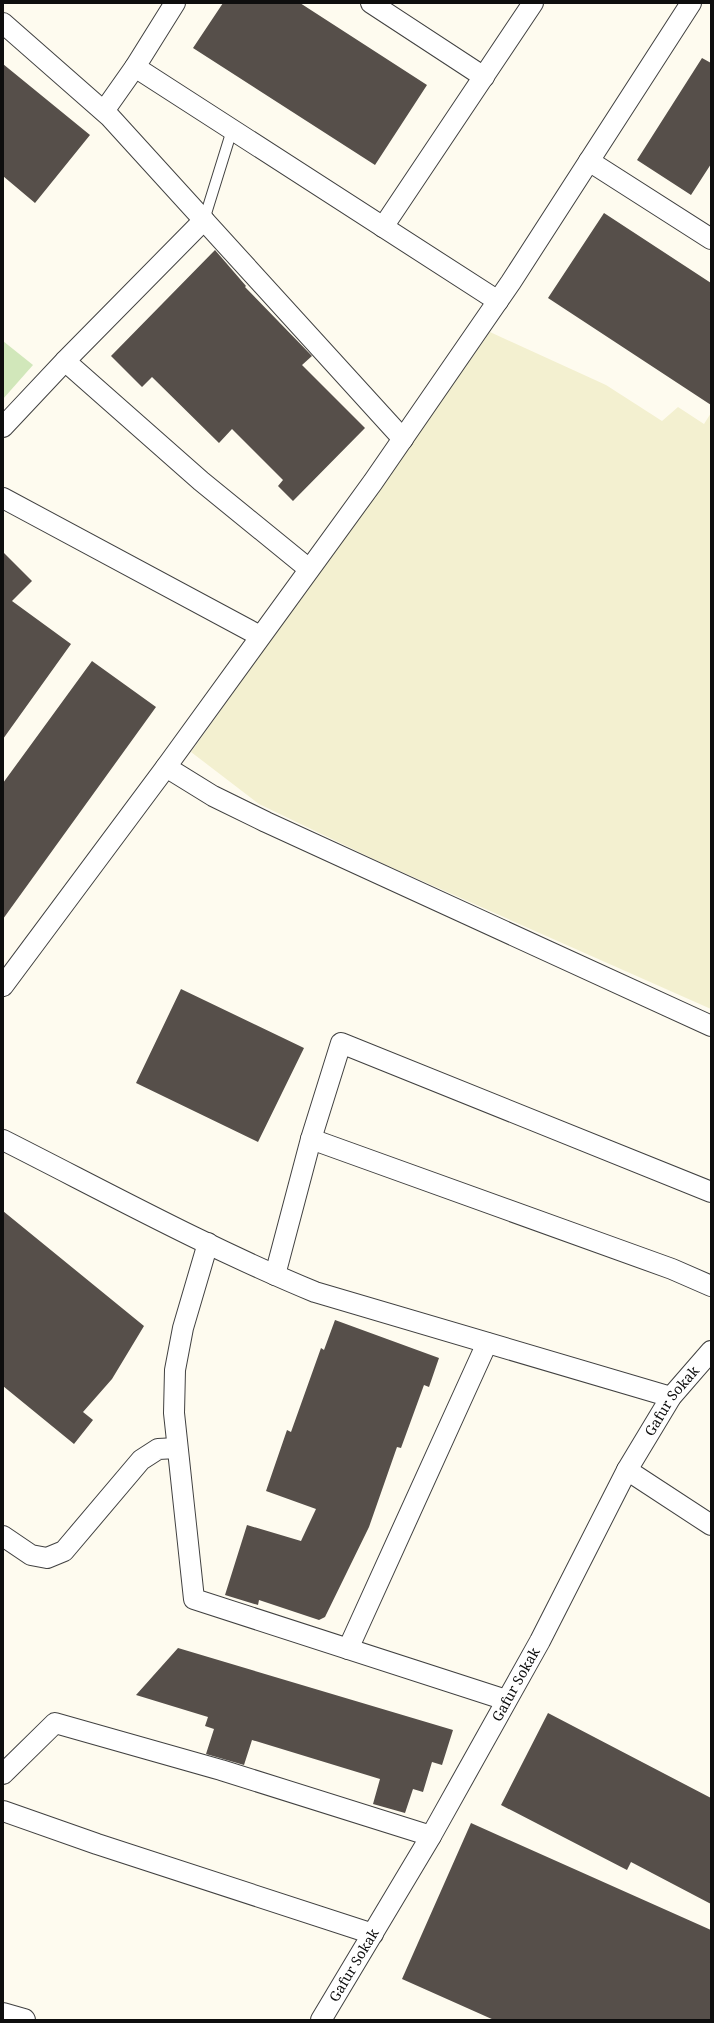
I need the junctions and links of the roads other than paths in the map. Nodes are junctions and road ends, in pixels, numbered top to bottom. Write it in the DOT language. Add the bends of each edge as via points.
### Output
graph roads {
  1 [pos="175,3"];
  2 [pos="371,3"];
  3 [pos="533,3"];
  4 [pos="691,3"];
  5 [pos="3,23"];
  6 [pos="135,67"];
  7 [pos="484,76"];
  8 [pos="104,111"];
  9 [pos="232,130"];
  10 [pos="589,161"];
  11 [pos="204,220"];
  12 [pos="383,227"];
  13 [pos="711,239"];
  14 [pos="498,301"];
  15 [pos="65,361"];
  16 [pos="3,427"];
  17 [pos="403,439"];
  18 [pos="3,498"];
  19 [pos="309,569"];
  20 [pos="260,636"];
  21 [pos="166,767"];
  22 [pos="3,986"];
  23 [pos="711,1026"];
  24 [pos="311,1139"];
  25 [pos="3,1140"];
  26 [pos="711,1192"];
  27 [pos="208,1243"];
  28 [pos="275,1275"];
  29 [pos="711,1286"];
  30 [pos="487,1343"];
  31 [pos="711,1351"];
  32 [pos="671,1397"];
  33 [pos="177,1448"];
  34 [pos="627,1470"];
  35 [pos="711,1525"];
  36 [pos="3,1536"];
  37 [pos="348,1649"];
  38 [pos="506,1700"];
  39 [pos="3,1774"];
  40 [pos="3,1811"];
  41 [pos="431,1836"];
  42 [pos="373,1934"];
  43 [pos="3,2014"];
  44 [pos="24,2020"];
  45 [pos="321,2020"];
  1 -- 6 [label="street"];
  2 -- 7 [label="street"];
  3 -- 7 [label="street"];
  4 -- 10 [label="street"];
  5 -- 8 [label="street"];
  6 -- 8 [label="street"];
  6 -- 9 [label="street"];
  7 -- 12 [label="street"];
  8 -- 11 [label="street"];
  9 -- 11 [label="lane"];
  9 -- 12 [label="street"];
  10 -- 13 [label="street"];
  10 -- 14 [label="street"];
  11 -- 15 [label="street"];
  11 -- 17 [label="street"];
  12 -- 14 [label="street"];
  14 -- 17 [label="street"];
  15 -- 16 [label="street"];
  15 -- 19 [label="street" via="201,480"];
  17 -- 19 [label="street"];
  18 -- 20 [label="street"];
  19 -- 20 [label="street"];
  20 -- 21 [label="street"];
  21 -- 22 [label="street"];
  21 -- 23 [label="street" via="213,796 266,822"];
  24 -- 26 [label="street" via="341,1043"];
  24 -- 28 [label="street"];
  24 -- 29 [label="street" via="665,1266"];
  25 -- 27 [label="street"];
  27 -- 28 [label="street"];
  27 -- 33 [label="street" via="182,1328 175,1370 174,1413"];
  28 -- 30 [label="street" via="315,1292"];
  30 -- 32 [label="street"];
  30 -- 37 [label="street"];
  31 -- 32 [label="street, Gafur Sokak"];
  32 -- 34 [label="street, Gafur Sokak"];
  33 -- 36 [label="street" via="158,1449 141,1460 64,1551 47,1558 31,1554"];
  33 -- 37 [label="street" via="194,1599"];
  34 -- 35 [label="street"];
  34 -- 38 [label="street, Gafur Sokak" via="540,1641"];
  37 -- 38 [label="street"];
  38 -- 41 [label="street, Gafur Sokak"];
  39 -- 41 [label="street" via="55,1723 221,1770"];
  40 -- 42 [label="street"];
  41 -- 42 [label="street, Gafur Sokak"];
  42 -- 45 [label="street, Gafur Sokak"];
  43 -- 44 [label="street"];
}
